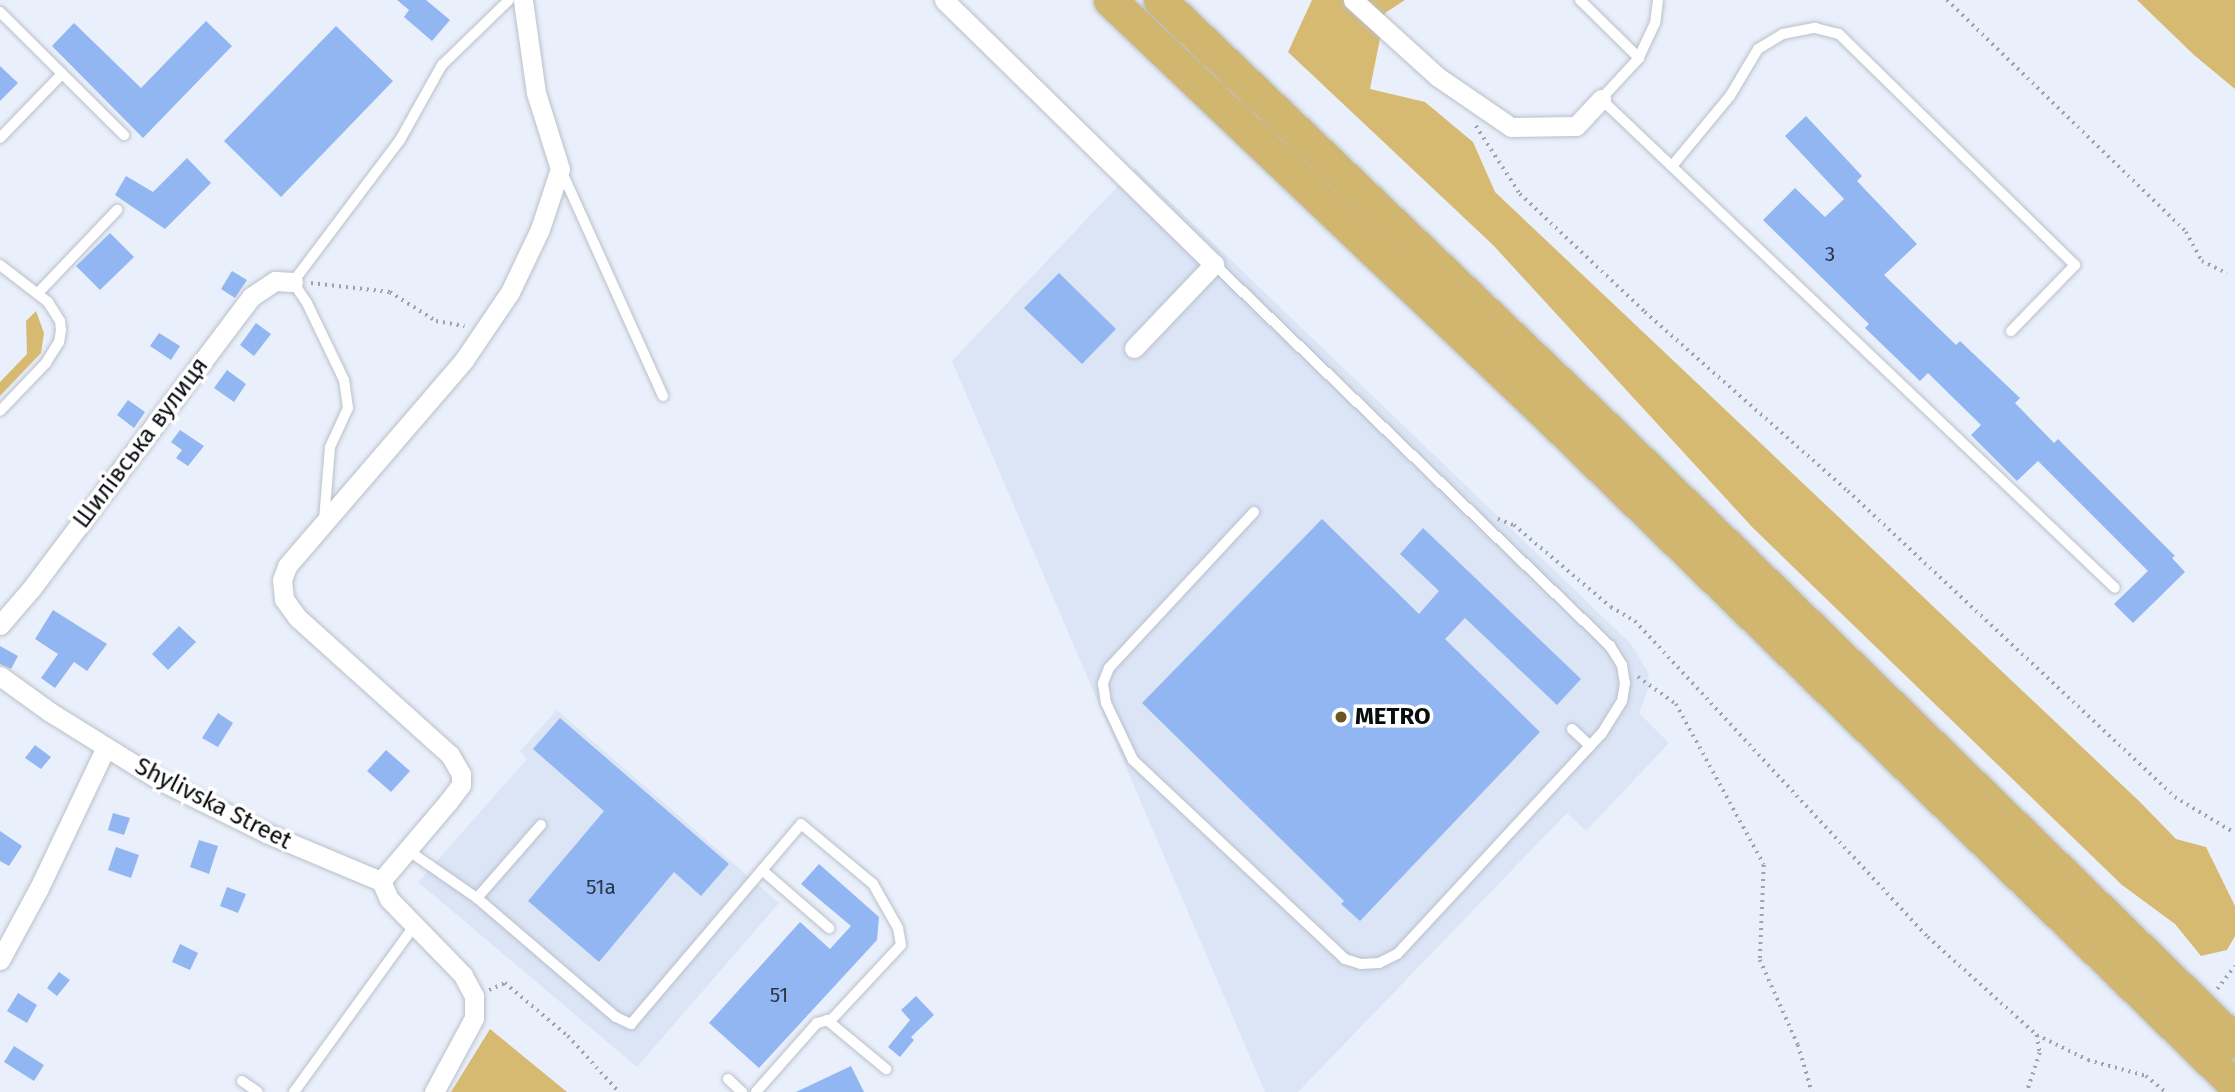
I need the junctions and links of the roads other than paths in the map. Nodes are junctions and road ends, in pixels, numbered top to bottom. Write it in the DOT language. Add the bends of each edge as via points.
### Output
graph roads {
  1 [pos="509,0"];
  2 [pos="523,0"];
  3 [pos="944,0"];
  4 [pos="1110,0"];
  5 [pos="1160,0"];
  6 [pos="1353,0"];
  7 [pos="1580,0"];
  8 [pos="1658,0"];
  9 [pos="0,12"];
  10 [pos="1639,58"];
  11 [pos="62,74"];
  12 [pos="1601,99"];
  13 [pos="124,135"];
  14 [pos="0,138"];
  15 [pos="1672,166"];
  16 [pos="560,169"];
  17 [pos="117,210"];
  18 [pos="1214,264"];
  19 [pos="0,265"];
  20 [pos="293,282"];
  21 [pos="38,293"];
  22 [pos="2011,331"];
  23 [pos="1134,348"];
  24 [pos="663,396"];
  25 [pos="0,411"];
  26 [pos="1254,512"];
  27 [pos="323,524"];
  28 [pos="2115,588"];
  29 [pos="0,625"];
  30 [pos="0,676"];
  31 [pos="1573,729"];
  32 [pos="1590,746"];
  33 [pos="106,747"];
  34 [pos="541,825"];
  35 [pos="408,851"];
  36 [pos="762,870"];
  37 [pos="381,881"];
  38 [pos="477,898"];
  39 [pos="415,925"];
  40 [pos="829,928"];
  41 [pos="0,960"];
  42 [pos="827,1020"];
  43 [pos="2235,1041"];
  44 [pos="886,1069"];
  45 [pos="728,1079"];
  46 [pos="242,1081"];
  47 [pos="2235,1085"];
  48 [pos="258,1092"];
  49 [pos="294,1092"];
  50 [pos="433,1092"];
  51 [pos="742,1092"];
  52 [pos="756,1092"];
  1 -- 20 [label="lane" via="442,65 400,141"];
  2 -- 16 [label="street" via="536,93"];
  3 -- 18 [label="street"];
  4 -- 47 [label="highway" via="1540,409"];
  5 -- 43 [label="highway"];
  6 -- 12 [label="street" via="1438,77 1511,127 1576,126"];
  7 -- 10 [label="lane"];
  8 -- 10 [label="lane" via="1655,23"];
  9 -- 11 [label="lane"];
  10 -- 12 [label="lane"];
  11 -- 13 [label="lane"];
  11 -- 14 [label="lane"];
  12 -- 15 [label="lane"];
  15 -- 22 [label="lane" via="1730,96 1758,50 1783,34 1815,28 1839,34 2075,265"];
  15 -- 28 [label="lane"];
  16 -- 24 [label="lane"];
  16 -- 27 [label="street" via="540,229 510,292 464,360"];
  17 -- 21 [label="lane"];
  18 -- 23 [label="street"];
  18 -- 32 [label="lane" via="1610,646 1622,665 1622,701"];
  19 -- 21 [label="lane"];
  20 -- 27 [label="lane" via="344,380 348,408 330,447"];
  20 -- 29 [label="street, Шилівська вулиця" via="275,281 251,297"];
  21 -- 25 [label="lane" via="60,321 59,342 46,363"];
  26 -- 32 [label="lane" via="1109,668 1103,692 1133,761 1345,958 1361,964 1379,963 1397,954"];
  27 -- 35 [label="street" via="287,566 282,580 284,599 297,617 450,755 461,774 461,785"];
  30 -- 33 [label="street, Shylivska Street"];
  31 -- 32 [label="lane"];
  33 -- 37 [label="street" via="161,781 266,833"];
  33 -- 41 [label="street, Shylivska Street"];
  34 -- 38 [label="lane"];
  35 -- 37 [label="street"];
  35 -- 38 [label="lane"];
  36 -- 38 [label="lane" via="631,1024 616,1017"];
  36 -- 40 [label="lane"];
  36 -- 42 [label="lane" via="801,824 873,884 898,928 901,945"];
  37 -- 39 [label="street" via="388,899"];
  39 -- 49 [label="lane"];
  39 -- 50 [label="street" via="463,975 474,996 474,1018"];
  42 -- 44 [label="lane"];
  42 -- 52 [label="lane" via="817,1023"];
  45 -- 51 [label="lane"];
  46 -- 48 [label="lane"];
}
